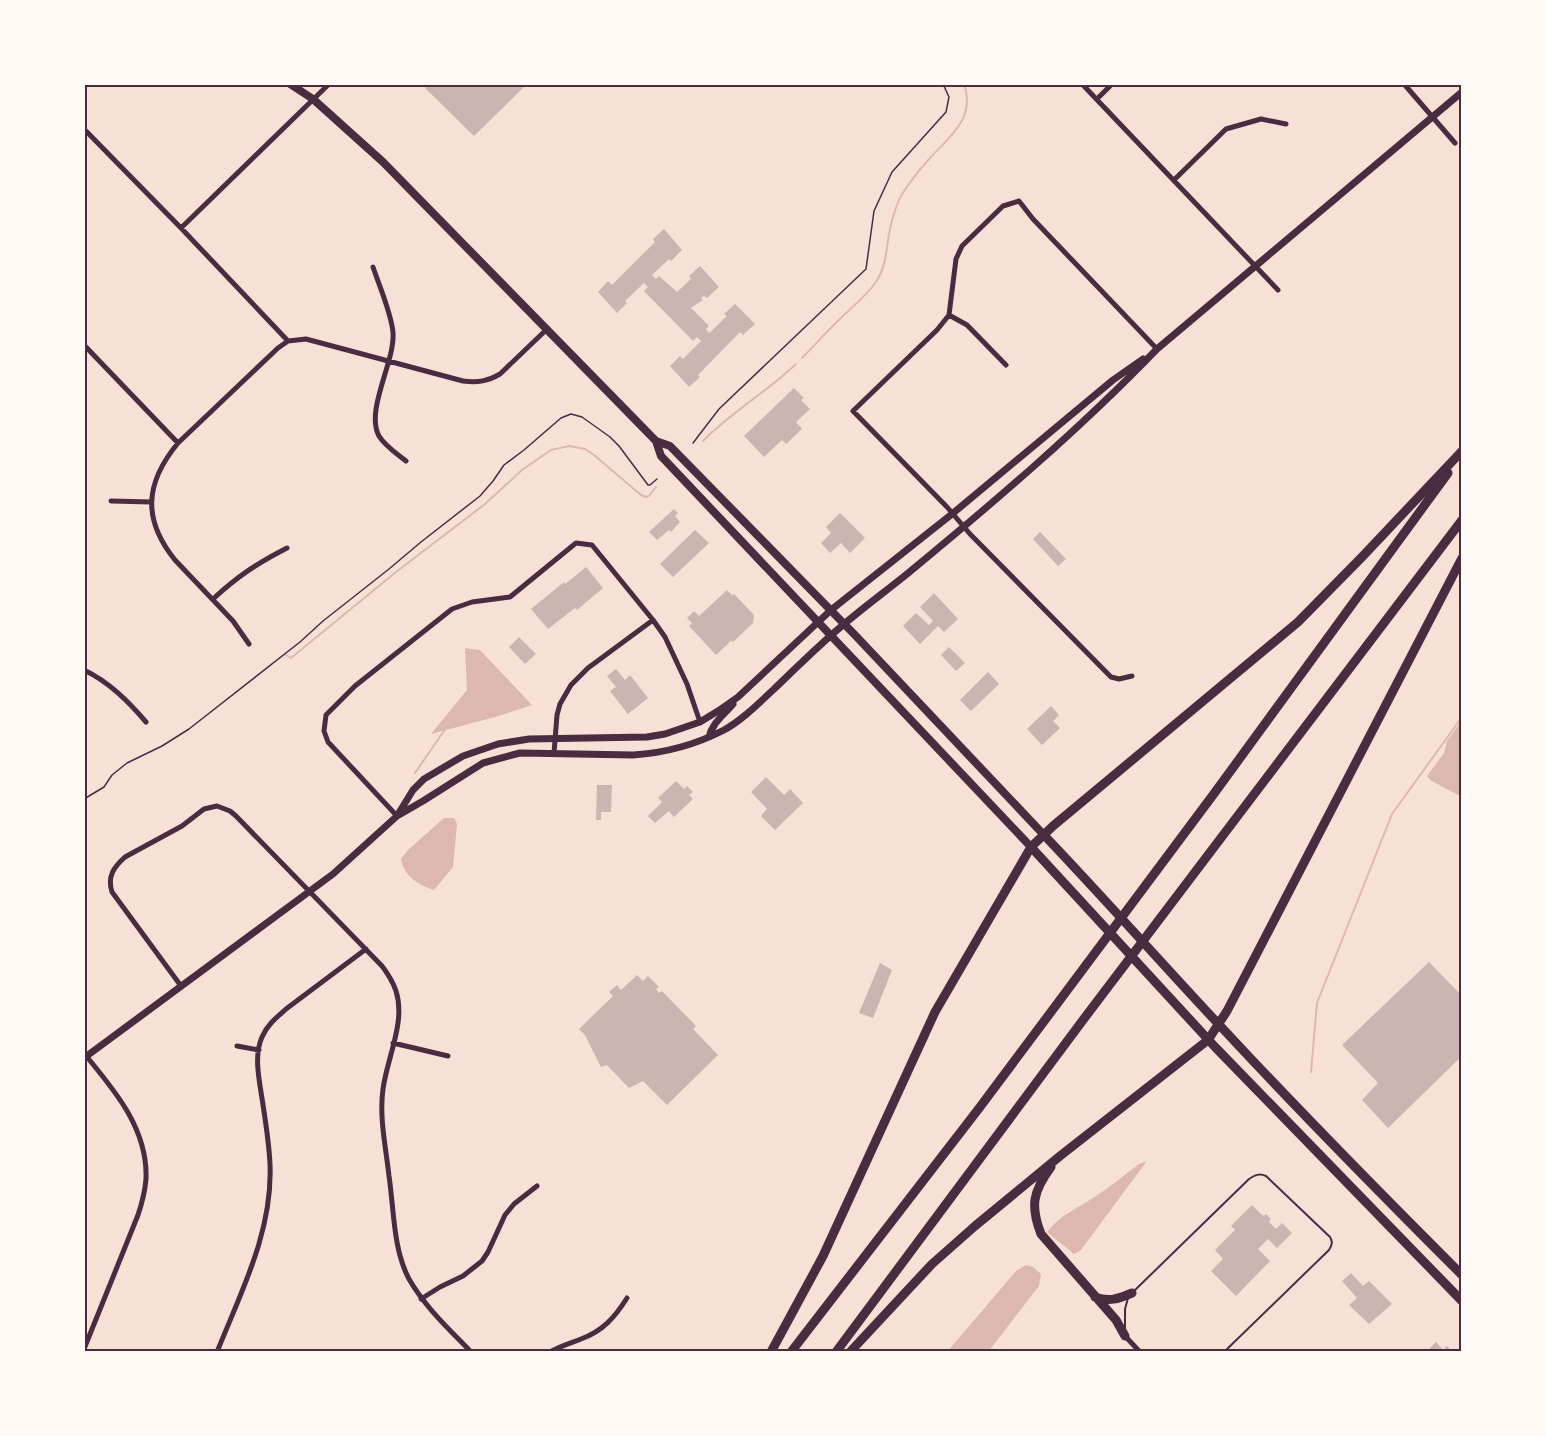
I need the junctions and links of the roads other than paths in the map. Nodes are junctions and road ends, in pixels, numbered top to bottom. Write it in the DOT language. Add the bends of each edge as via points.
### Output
graph roads {
  1 [pos="290,84"];
  2 [pos="328,84"];
  3 [pos="1082,84"];
  4 [pos="1112,84"];
  5 [pos="1404,84"];
  6 [pos="1462,92"];
  7 [pos="313,99"];
  8 [pos="1097,99"];
  9 [pos="1433,116"];
  10 [pos="1286,124"];
  11 [pos="84,129"];
  12 [pos="1455,143"];
  13 [pos="1174,180"];
  14 [pos="181,228"];
  15 [pos="1255,265"];
  16 [pos="373,267"];
  17 [pos="1278,290"];
  18 [pos="949,315"];
  19 [pos="546,330"];
  20 [pos="288,341"];
  21 [pos="84,345"];
  22 [pos="1157,349"];
  23 [pos="389,361"];
  24 [pos="1006,365"];
  25 [pos="656,441"];
  26 [pos="178,443"];
  27 [pos="1462,453"];
  28 [pos="406,461"];
  29 [pos="111,501"];
  30 [pos="151,502"];
  31 [pos="952,514"];
  32 [pos="1462,520"];
  33 [pos="962,526"];
  34 [pos="287,548"];
  35 [pos="1462,558"];
  36 [pos="213,599"];
  37 [pos="831,610"];
  38 [pos="653,620"];
  39 [pos="818,622"];
  40 [pos="844,624"];
  41 [pos="831,635"];
  42 [pos="249,644"];
  43 [pos="84,670"];
  44 [pos="1132,676"];
  45 [pos="738,697"];
  46 [pos="147,722"];
  47 [pos="700,722"];
  48 [pos="709,737"];
  49 [pos="554,739"];
  50 [pos="554,753"];
  51 [pos="397,816"];
  52 [pos="1043,834"];
  53 [pos="1031,847"];
  54 [pos="309,891"];
  55 [pos="366,949"];
  56 [pos="181,986"];
  57 [pos="1218,1024"];
  58 [pos="1208,1040"];
  59 [pos="393,1043"];
  60 [pos="237,1046"];
  61 [pos="259,1050"];
  62 [pos="448,1056"];
  63 [pos="85,1057"];
  64 [pos="1060,1156"];
  65 [pos="537,1186"];
  66 [pos="1462,1275"];
  67 [pos="1132,1293"];
  68 [pos="1095,1296"];
  69 [pos="627,1298"];
  70 [pos="421,1299"];
  71 [pos="1462,1301"];
  72 [pos="1125,1336"];
  73 [pos="84,1349"];
  74 [pos="217,1352"];
  75 [pos="471,1352"];
  76 [pos="550,1352"];
  77 [pos="771,1352"];
  78 [pos="791,1352"];
  79 [pos="836,1352"];
  80 [pos="850,1352"];
  81 [pos="1140,1352"];
  82 [pos="1224,1352"];
  1 -- 7 [label="main road"];
  2 -- 7 [label="street"];
  3 -- 8 [label="street"];
  4 -- 8 [label="street"];
  5 -- 9 [label="street"];
  6 -- 9 [label="street"];
  7 -- 14 [label="street"];
  7 -- 19 [label="main road" via="383,162"];
  8 -- 13 [label="street"];
  9 -- 12 [label="street"];
  9 -- 15 [label="street"];
  10 -- 13 [label="street" via="1261,118 1226,129"];
  11 -- 14 [label="street"];
  13 -- 15 [label="street"];
  14 -- 20 [label="street"];
  15 -- 17 [label="street"];
  15 -- 22 [label="street"];
  16 -- 23 [label="street" via="393,333"];
  18 -- 22 [label="street" via="956,259 962,246 1004,206 1019,201"];
  18 -- 24 [label="street" via="967,325"];
  18 -- 31 [label="street" via="853,411"];
  19 -- 23 [label="street" via="500,374 482,382"];
  19 -- 25 [label="main road"];
  20 -- 23 [label="street" via="306,339"];
  20 -- 26 [label="street"];
  21 -- 26 [label="street"];
  22 -- 31 [label="street" via="1113,380"];
  22 -- 33 [label="street" via="1120,388"];
  23 -- 28 [label="street" via="377,406 376,427 385,444"];
  25 -- 37 [label="main road" via="670,446"];
  25 -- 39 [label="main road" via="661,456"];
  26 -- 30 [label="street" via="159,470"];
  27 -- 52 [label="highway" via="1298,622"];
  27 -- 78 [label="highway" via="1220,786"];
  29 -- 30 [label="street"];
  30 -- 36 [label="street" via="162,542"];
  31 -- 33 [label="street"];
  31 -- 37 [label="street"];
  32 -- 79 [label="highway"];
  33 -- 40 [label="street"];
  33 -- 44 [label="street" via="1111,677"];
  34 -- 36 [label="street" via="243,573"];
  35 -- 57 [label="highway"];
  36 -- 42 [label="street"];
  37 -- 39 [label="street"];
  37 -- 40 [label="main road"];
  38 -- 47 [label="street" via="687,684"];
  38 -- 49 [label="street" via="571,685 560,704"];
  38 -- 51 [label="street" via="592,545 576,543 510,597 452,609 355,686 326,715 324,731 328,742"];
  39 -- 41 [label="main road"];
  39 -- 45 [label="street"];
  40 -- 41 [label="street"];
  40 -- 52 [label="main road"];
  41 -- 48 [label="street" via="757,705"];
  41 -- 53 [label="main road"];
  43 -- 46 [label="street" via="123,696"];
  45 -- 47 [label="street"];
  45 -- 48 [label="street" via="711,728"];
  47 -- 49 [label="street" via="646,737"];
  48 -- 50 [label="street" via="667,752"];
  49 -- 50 [label="street"];
  49 -- 51 [label="street" via="498,744 463,756 424,779"];
  50 -- 51 [label="street" via="520,753 483,763"];
  51 -- 54 [label="street"];
  52 -- 53 [label="highway"];
  52 -- 57 [label="highway"];
  53 -- 58 [label="highway"];
  53 -- 77 [label="highway" via="935,1012 823,1256"];
  54 -- 55 [label="street"];
  54 -- 56 [label="street"];
  54 -- 56 [label="street" via="223,807 210,806 198,812 182,826 125,857 112,871 112,892"];
  55 -- 59 [label="street" via="382,966 396,992 399,1007"];
  55 -- 61 [label="street" via="275,1018 261,1039"];
  56 -- 63 [label="street"];
  57 -- 58 [label="highway"];
  57 -- 66 [label="highway"];
  58 -- 64 [label="highway"];
  58 -- 71 [label="highway"];
  59 -- 62 [label="street"];
  59 -- 70 [label="street" via="383,1089 383,1122 399,1251"];
  60 -- 61 [label="street"];
  61 -- 74 [label="street" via="270,1166 267,1212 255,1259"];
  63 -- 73 [label="street" via="117,1095 136,1128 146,1179 138,1215"];
  64 -- 68 [label="highway" via="1039,1187 1035,1219 1041,1234"];
  64 -- 80 [label="highway" via="932,1264"];
  65 -- 70 [label="street" via="505,1215 482,1261"];
  67 -- 68 [label="highway" via="1111,1301"];
  67 -- 72 [label="lane" via="1126,1301"];
  67 -- 82 [label="lane" via="1248,1179 1266,1176 1330,1237 1332,1245"];
  68 -- 72 [label="highway"];
  69 -- 76 [label="street" via="604,1327"];
  70 -- 75 [label="street"];
  72 -- 81 [label="street"];
}
